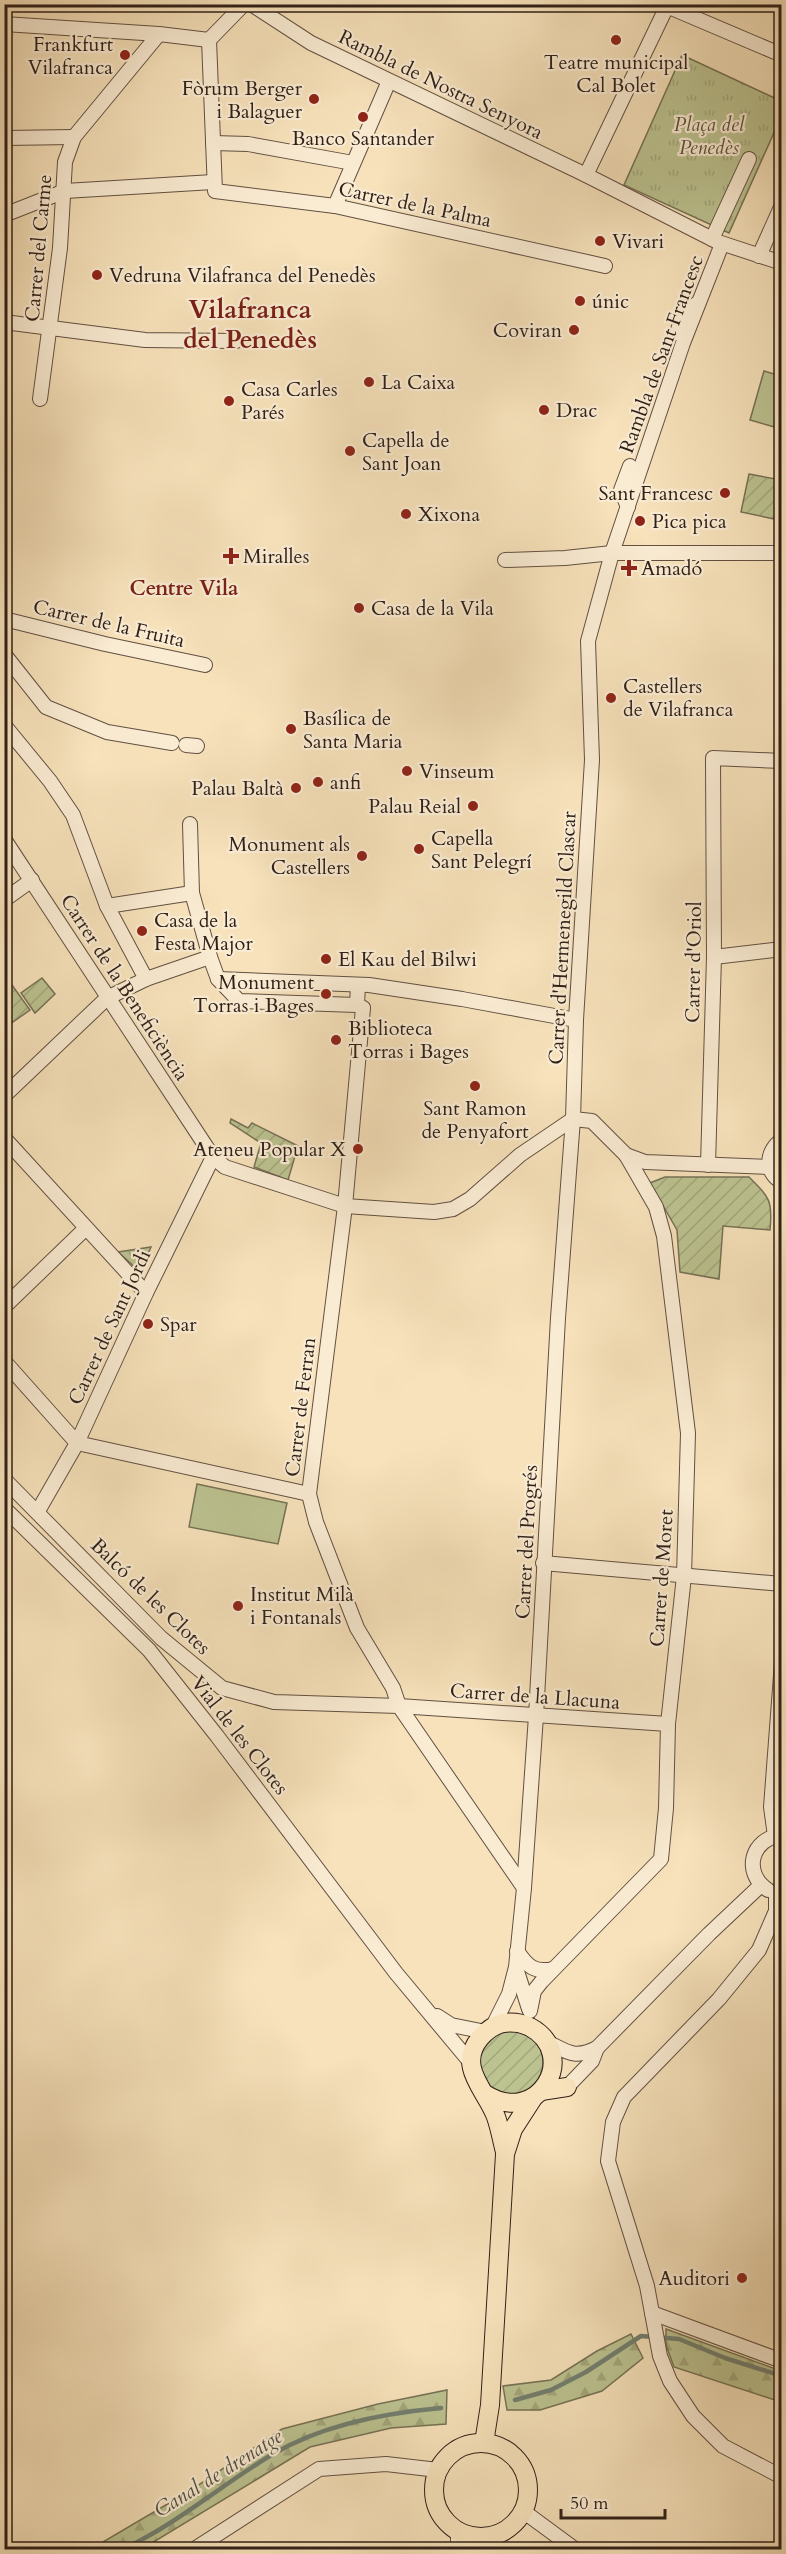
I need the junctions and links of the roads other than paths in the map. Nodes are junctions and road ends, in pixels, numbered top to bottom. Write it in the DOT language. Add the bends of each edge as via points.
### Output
graph roads {
  1 [pos="244,4"];
  2 [pos="251,4"];
  3 [pos="666,5"];
  4 [pos="4,24"];
  5 [pos="159,34"];
  6 [pos="209,40"];
  7 [pos="782,55"];
  8 [pos="389,81"];
  9 [pos="74,137"];
  10 [pos="4,138"];
  11 [pos="213,143"];
  12 [pos="749,159"];
  13 [pos="353,163"];
  14 [pos="586,175"];
  15 [pos="214,186"];
  16 [pos="65,191"];
  17 [pos="782,205"];
  18 [pos="335,206"];
  19 [pos="4,215"];
  20 [pos="717,242"];
  21 [pos="759,256"];
  22 [pos="782,263"];
  23 [pos="605,266"];
  24 [pos="698,303"];
  25 [pos="4,322"];
  26 [pos="52,327"];
  27 [pos="677,333"];
  28 [pos="236,341"];
  29 [pos="40,399"];
  30 [pos="630,466"];
  31 [pos="628,507"];
  32 [pos="612,553"];
  33 [pos="782,553"];
  34 [pos="505,560"];
  35 [pos="595,615"];
  36 [pos="4,619"];
  37 [pos="4,654"];
  38 [pos="205,665"];
  39 [pos="4,725"];
  40 [pos="185,745"];
  41 [pos="782,761"];
  42 [pos="190,824"];
  43 [pos="4,839"];
  44 [pos="32,880"];
  45 [pos="192,893"];
  46 [pos="4,900"];
  47 [pos="107,906"];
  48 [pos="782,949"];
  49 [pos="210,957"];
  50 [pos="714,957"];
  51 [pos="146,979"];
  52 [pos="218,979"];
  53 [pos="358,985"];
  54 [pos="107,998"];
  55 [pos="357,1005"];
  56 [pos="576,1020"];
  57 [pos="4,1096"];
  58 [pos="573,1119"];
  59 [pos="4,1138"];
  60 [pos="782,1140"];
  61 [pos="626,1155"];
  62 [pos="213,1157"];
  63 [pos="708,1165"];
  64 [pos="769,1167"];
  65 [pos="782,1182"];
  66 [pos="345,1206"];
  67 [pos="86,1228"];
  68 [pos="146,1293"];
  69 [pos="4,1307"];
  70 [pos="4,1361"];
  71 [pos="77,1443"];
  72 [pos="4,1479"];
  73 [pos="309,1494"];
  74 [pos="4,1508"];
  75 [pos="38,1511"];
  76 [pos="543,1563"];
  77 [pos="684,1576"];
  78 [pos="782,1584"];
  79 [pos="782,1662"];
  80 [pos="399,1706"];
  81 [pos="536,1716"];
  82 [pos="668,1724"];
  83 [pos="778,1835"];
  84 [pos="761,1885"];
  85 [pos="524,1888"];
  86 [pos="779,1893"];
  87 [pos="517,1951"];
  88 [pos="516,1967"];
  89 [pos="553,1969"];
  90 [pos="423,2006"];
  91 [pos="530,2012"];
  92 [pos="489,2030"];
  93 [pos="541,2036"];
  94 [pos="597,2048"];
  95 [pos="471,2063"];
  96 [pos="567,2087"];
  97 [pos="485,2094"];
  98 [pos="537,2094"];
  99 [pos="505,2154"];
  100 [pos="652,2313"];
  101 [pos="782,2361"];
  102 [pos="484,2443"];
  103 [pos="438,2470"];
  104 [pos="782,2477"];
  105 [pos="523,2511"];
  106 [pos="458,2540"];
  107 [pos="479,2543"];
  108 [pos="193,2550"];
  109 [pos="576,2550"];
  1 -- 6 [label="street"];
  2 -- 8 [label="street, Rambla de Nostra Senyora" via="311,43"];
  3 -- 7 [label="street"];
  3 -- 14 [label="street"];
  4 -- 5 [label="street"];
  5 -- 6 [label="street"];
  5 -- 9 [label="street"];
  6 -- 11 [label="street"];
  8 -- 13 [label="street"];
  8 -- 14 [label="street, Rambla de Nostra Senyora"];
  9 -- 10 [label="street"];
  9 -- 16 [label="street, Carrer del Carme" via="65,162"];
  11 -- 13 [label="street" via="248,144"];
  11 -- 15 [label="street"];
  12 -- 20 [label="street, Rambla de Sant Francesc"];
  13 -- 18 [label="street"];
  14 -- 20 [label="street, Rambla de Nostra Senyora"];
  15 -- 16 [label="street, Carrer de la Palma"];
  15 -- 18 [label="street, Carrer de la Palma"];
  16 -- 19 [label="street, Carrer de la Palma"];
  16 -- 26 [label="street, Carrer del Carme"];
  17 -- 21 [label="street"];
  18 -- 23 [label="street, Carrer de la Palma"];
  20 -- 21 [label="street, Rambla de Nostra Senyora"];
  20 -- 24 [label="street, Rambla de Sant Francesc"];
  21 -- 22 [label="street, Rambla de Nostra Senyora"];
  24 -- 27 [label="street" via="684,312"];
  24 -- 31 [label="street, Rambla de Sant Francesc"];
  25 -- 26 [label="street"];
  26 -- 28 [label="street" via="144,340"];
  26 -- 29 [label="street, Carrer del Carme"];
  30 -- 31 [label="street" via="621,490"];
  31 -- 32 [label="street, Rambla de Sant Francesc"];
  32 -- 33 [label="street"];
  32 -- 34 [label="street"];
  32 -- 35 [label="street, Rambla de Sant Francesc"];
  35 -- 56 [label="street, Carrer d'Hermenegild Clascar" via="588,642 592,760"];
  36 -- 38 [label="street, Carrer de la Fruita"];
  37 -- 40 [label="street" via="46,707 107,732"];
  39 -- 47 [label="street" via="72,815"];
  41 -- 50 [label="street, Carrer d'Oriol" via="713,758"];
  42 -- 45 [label="street"];
  43 -- 44 [label="street, Carrer de la Beneficiència"];
  44 -- 46 [label="street"];
  44 -- 54 [label="street, Carrer de la Beneficiència"];
  45 -- 47 [label="street"];
  45 -- 49 [label="street"];
  47 -- 51 [label="street"];
  48 -- 50 [label="street"];
  49 -- 51 [label="street"];
  49 -- 52 [label="street"];
  50 -- 63 [label="street, Carrer d'Oriol"];
  51 -- 54 [label="street"];
  52 -- 53 [label="street"];
  52 -- 55 [label="street" via="239,1001"];
  53 -- 55 [label="street, Carrer de Ferran"];
  53 -- 56 [label="street"];
  54 -- 57 [label="street"];
  54 -- 62 [label="street, Carrer de la Beneficiència"];
  55 -- 66 [label="street, Carrer de Ferran" via="363,1008"];
  56 -- 58 [label="street, Carrer d'Hermenegild Clascar"];
  58 -- 61 [label="street, Carrer de Moret" via="592,1121"];
  58 -- 66 [label="street" via="453,1209 434,1212"];
  58 -- 76 [label="street, Carrer del Progrés"];
  59 -- 67 [label="street"];
  60 -- 64 [label="street" via="771,1150"];
  61 -- 63 [label="street" via="645,1162"];
  61 -- 77 [label="street, Carrer de Moret" via="656,1207 664,1236 688,1433"];
  62 -- 66 [label="street" via="225,1167"];
  62 -- 68 [label="street, Carrer de Sant Jordi"];
  63 -- 64 [label="street"];
  64 -- 65 [label="street"];
  66 -- 73 [label="street, Carrer de Ferran"];
  67 -- 68 [label="street"];
  67 -- 69 [label="street"];
  68 -- 71 [label="street, Carrer de Sant Jordi"];
  70 -- 71 [label="street"];
  71 -- 73 [label="street"];
  71 -- 75 [label="street, Carrer de Sant Jordi"];
  72 -- 75 [label="street, Balcó de les Clotes"];
  73 -- 80 [label="street, Carrer de Ferran" via="357,1628 393,1688"];
  74 -- 90 [label="street, Vial de les Clotes" via="149,1650"];
  75 -- 80 [label="street, Balcó de les Clotes" via="161,1638 222,1688 274,1701"];
  76 -- 77 [label="street"];
  76 -- 81 [label="street, Carrer del Progrés"];
  77 -- 78 [label="street"];
  77 -- 82 [label="street, Carrer de Moret"];
  79 -- 83 [label="street" via="771,1807"];
  80 -- 81 [label="street, Carrer de la Llacuna"];
  80 -- 85 [label="street, Carrer de Ferran"];
  81 -- 82 [label="street, Carrer de la Llacuna"];
  81 -- 85 [label="street, Carrer del Progrés"];
  82 -- 89 [label="street, Carrer de Moret" via="661,1858"];
  83 -- 84 [label="street" via="766,1839 754,1852 752,1869"];
  84 -- 86 [label="street"];
  84 -- 94 [label="street"];
  85 -- 87 [label="street, Carrer del Progrés"];
  86 -- 100 [label="street" via="776,1911 759,1950 624,2097 613,2121 608,2161 648,2286"];
  87 -- 88 [label="street, Carrer del Progrés"];
  87 -- 89 [label="street" via="527,1965 540,1972"];
  88 -- 91 [label="street, Carrer del Progrés"];
  88 -- 92 [label="street, Carrer del Progrés" via="509,1994"];
  89 -- 91 [label="street, Carrer de Moret" via="534,1991"];
  90 -- 92 [label="street, Vial de les Clotes" via="451,2025"];
  90 -- 95 [label="street, Vial de les Clotes"];
  91 -- 93 [label="street, Carrer del Progrés"];
  92 -- 93 [label="main road" via="503,2023 515,2023"];
  92 -- 95 [label="main road" via="478,2041"];
  93 -- 94 [label="street" via="572,2055"];
  93 -- 98 [label="main road" via="550,2050 551,2072"];
  94 -- 96 [label="street" via="592,2061"];
  95 -- 97 [label="main road" via="477,2085"];
  96 -- 98 [label="main road"];
  97 -- 98 [label="main road" via="508,2104 521,2103"];
  97 -- 99 [label="main road" via="496,2117"];
  98 -- 99 [label="main road" via="513,2129"];
  99 -- 102 [label="main road" via="490,2405"];
  100 -- 101 [label="street"];
  100 -- 104 [label="street" via="669,2381 693,2416 723,2446"];
  102 -- 103 [label="main road" via="466,2445 449,2455"];
  102 -- 105 [label="main road" via="505,2449 517,2459 525,2473 528,2494"];
  103 -- 106 [label="main road" via="436,2506"];
  103 -- 108 [label="street" via="386,2464 319,2469"];
  105 -- 107 [label="main road" via="516,2522"];
  105 -- 109 [label="street"];
  106 -- 107 [label="main road"];
}
